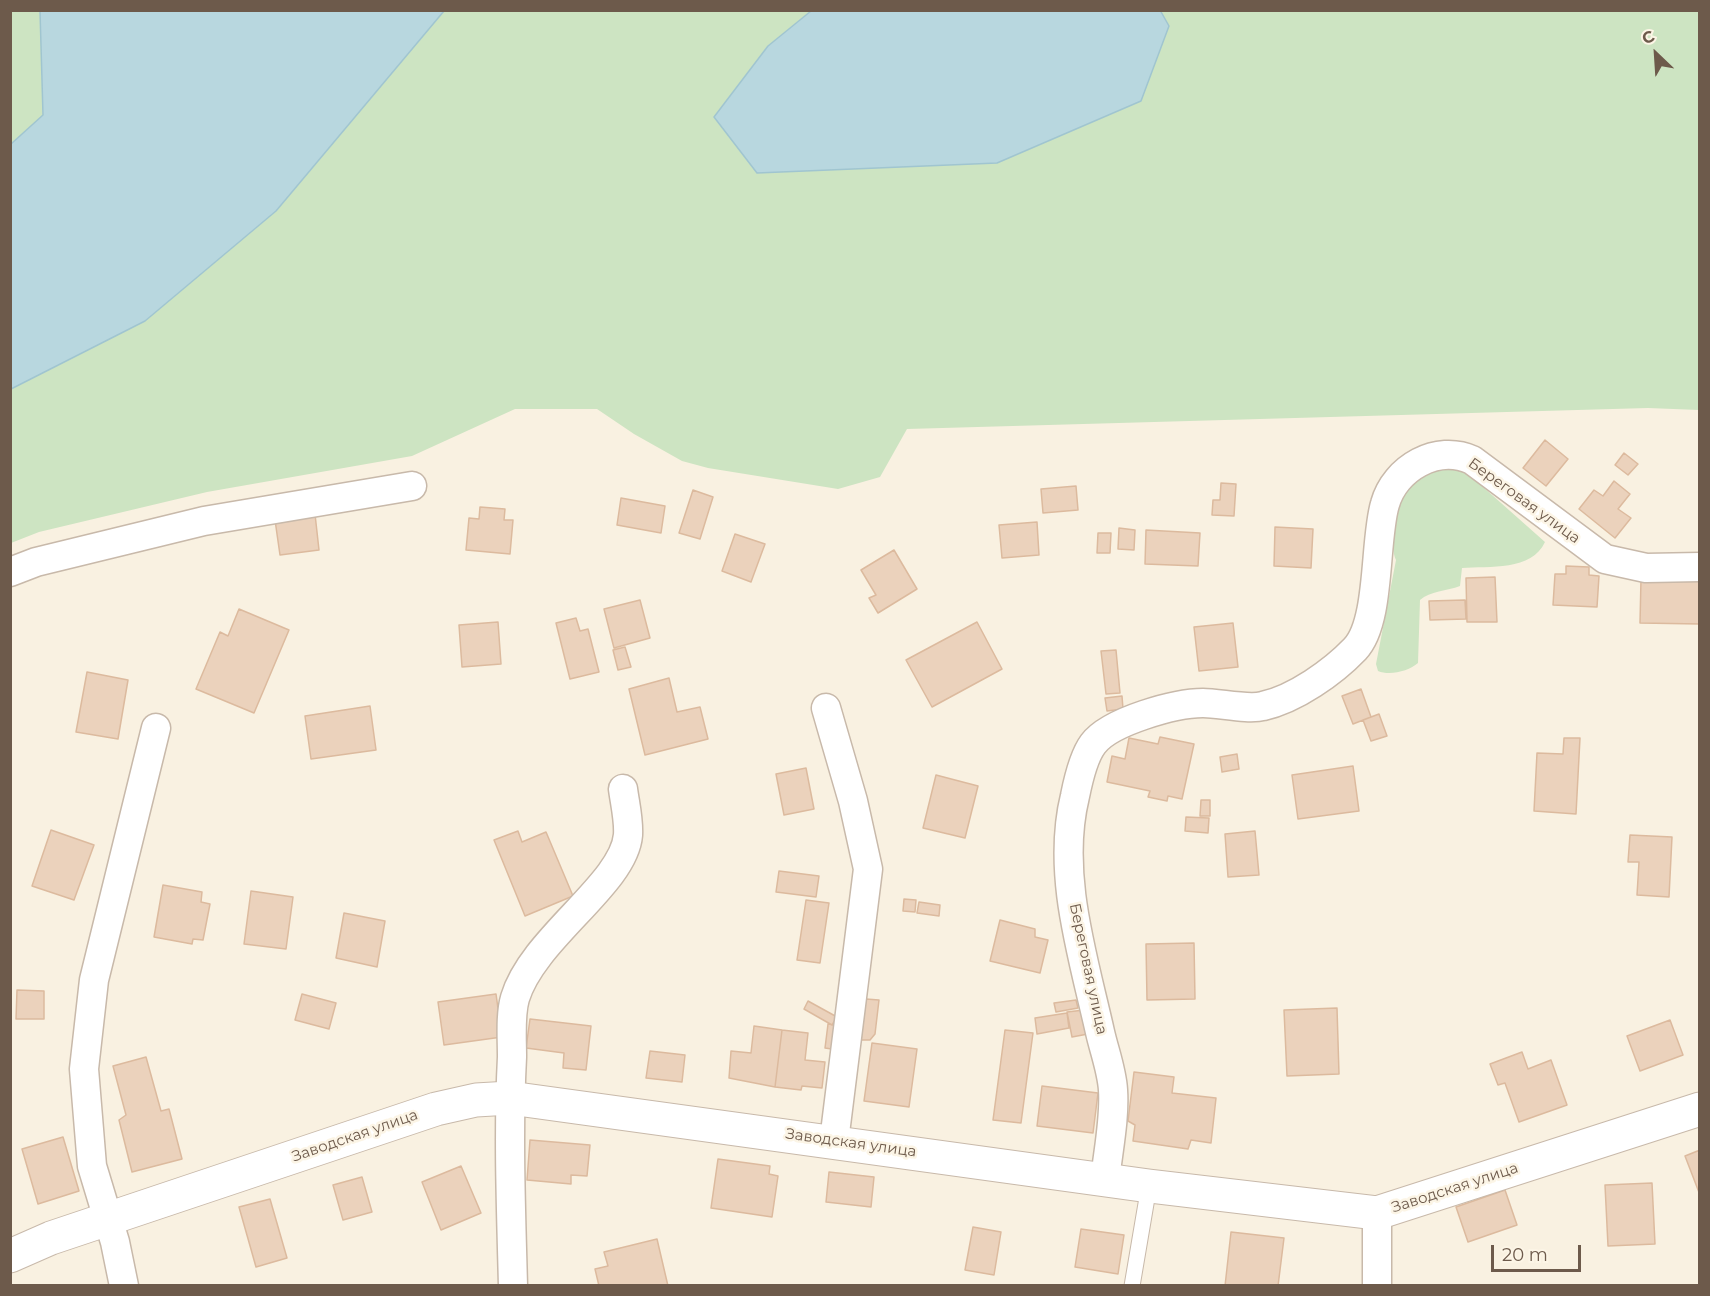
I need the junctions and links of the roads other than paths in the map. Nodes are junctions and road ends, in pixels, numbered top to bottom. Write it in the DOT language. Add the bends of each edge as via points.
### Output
graph roads {
  1 [pos="412,486"];
  2 [pos="1700,567"];
  3 [pos="10,573"];
  4 [pos="826,708"];
  5 [pos="156,728"];
  6 [pos="623,789"];
  7 [pos="510,1098"];
  8 [pos="1700,1109"];
  9 [pos="834,1141"];
  10 [pos="1105,1180"];
  11 [pos="1149,1186"];
  12 [pos="1377,1213"];
  13 [pos="107,1220"];
  14 [pos="10,1256"];
  15 [pos="124,1286"];
  16 [pos="513,1286"];
  17 [pos="1132,1286"];
  18 [pos="1377,1286"];
  1 -- 3 [label="street" via="204,521 36,562"];
  2 -- 10 [label="street, Береговая улица" via="1646,568 1610,562 1472,460 1457,456 1426,457 1396,484 1385,504 1364,635 1342,662 1310,685 1261,707 1185,703 1128,722 1094,743 1074,797 1068,854 1075,920 1113,1090"];
  4 -- 9 [label="street" via="868,869"];
  5 -- 13 [label="street" via="94,980 84,1069 92,1166"];
  6 -- 7 [label="street" via="628,835 622,856 541,950 514,1000"];
  7 -- 9 [label="street, Заводская улица"];
  7 -- 13 [label="street, Заводская улица" via="476,1100 436,1109"];
  7 -- 16 [label="street"];
  8 -- 12 [label="street, Заводская улица"];
  9 -- 10 [label="street, Заводская улица"];
  10 -- 11 [label="street, Заводская улица"];
  11 -- 12 [label="street, Заводская улица"];
  11 -- 17 [label="lane"];
  12 -- 18 [label="street"];
  13 -- 14 [label="street, Заводская улица"];
  13 -- 15 [label="street"];
}
